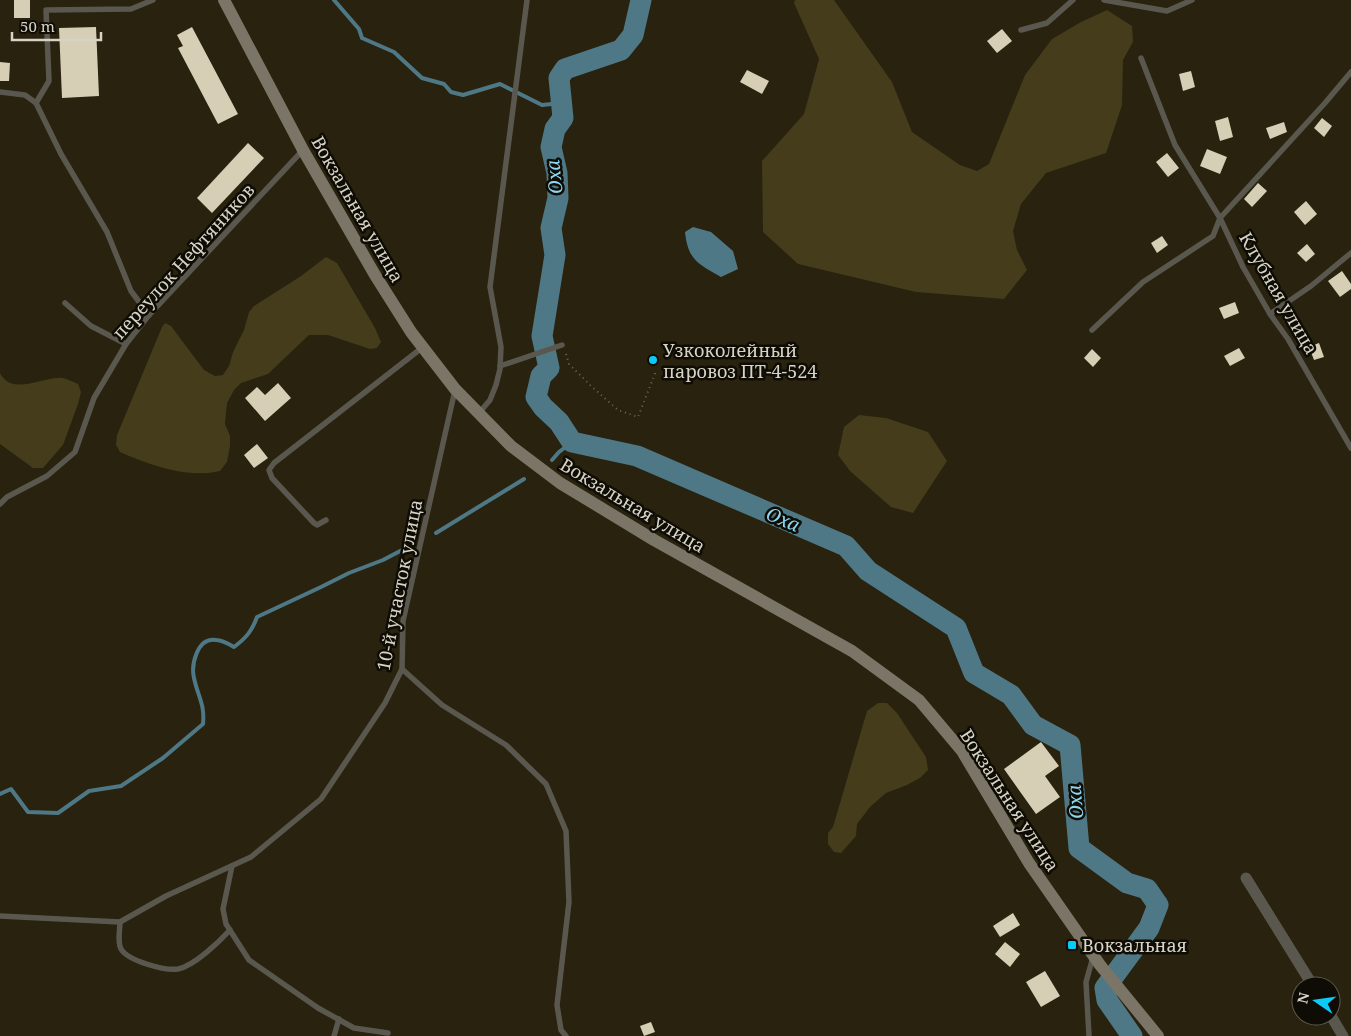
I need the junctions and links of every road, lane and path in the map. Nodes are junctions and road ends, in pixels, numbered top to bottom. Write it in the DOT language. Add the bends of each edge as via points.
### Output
graph roads {
  1 [pos="153,0"];
  2 [pos="224,0"];
  3 [pos="527,0"];
  4 [pos="1074,0"];
  5 [pos="1104,0"];
  6 [pos="1192,0"];
  7 [pos="1021,30"];
  8 [pos="1141,58"];
  9 [pos="1351,72"];
  10 [pos="0,92"];
  11 [pos="36,103"];
  12 [pos="303,150"];
  13 [pos="1220,218"];
  14 [pos="1351,253"];
  15 [pos="65,303"];
  16 [pos="1270,314"];
  17 [pos="149,315"];
  18 [pos="1092,330"];
  19 [pos="126,344"];
  20 [pos="559,346"];
  21 [pos="423,347"];
  22 [pos="500,366"];
  23 [pos="656,371"];
  24 [pos="456,389"];
  25 [pos="479,413"];
  26 [pos="1351,448"];
  27 [pos="0,504"];
  28 [pos="326,520"];
  29 [pos="402,669"];
  30 [pos="232,866"];
  31 [pos="1246,878"];
  32 [pos="0,916"];
  33 [pos="120,922"];
  34 [pos="230,930"];
  35 [pos="1097,960"];
  36 [pos="1306,976"];
  37 [pos="339,1020"];
  38 [pos="388,1033"];
  39 [pos="334,1036"];
  40 [pos="566,1036"];
  41 [pos="1090,1036"];
  42 [pos="1158,1036"];
  1 -- 11 [label="lane" via="131,9 46,10 48,81"];
  2 -- 12 [label="street, Вокзальная улица"];
  3 -- 22 [label="lane" via="490,287 501,347"];
  4 -- 7 [label="lane" via="1046,23"];
  5 -- 6 [label="lane" via="1167,11"];
  8 -- 13 [label="lane, Клубная улица" via="1175,146"];
  9 -- 13 [label="lane"];
  10 -- 11 [label="lane" via="25,95"];
  11 -- 17 [label="lane" via="61,154 107,232 131,291"];
  12 -- 17 [label="lane, переулок Нефтяников"];
  12 -- 21 [label="street, Вокзальная улица" via="375,275"];
  13 -- 16 [label="lane, Клубная улица"];
  13 -- 18 [label="lane" via="1213,236 1143,282"];
  14 -- 16 [label="lane"];
  15 -- 19 [label="lane" via="91,326"];
  16 -- 26 [label="lane, Клубная улица"];
  17 -- 19 [label="lane, переулок Нефтяников"];
  19 -- 27 [label="lane, переулок Нефтяников" via="94,398 75,452 47,476 6,497"];
  20 -- 22 [label="lane"];
  20 -- 23 [label="path" via="569,364 591,386 618,410 638,417"];
  21 -- 24 [label="street, Вокзальная улица"];
  21 -- 28 [label="lane" via="269,470 272,478 314,523 317,525"];
  22 -- 25 [label="lane" via="490,400"];
  24 -- 25 [label="street, Вокзальная улица"];
  24 -- 29 [label="lane, 10-й участок улица" via="403,622"];
  25 -- 35 [label="street, Вокзальная улица" via="511,446 560,483 654,540 852,651 919,700 962,751 1029,864"];
  29 -- 30 [label="lane, 10-й участок улица" via="385,703 321,799 251,857"];
  29 -- 40 [label="lane" via="442,705 506,745 546,784 566,831 570,902 557,1006 561,1030"];
  30 -- 33 [label="lane, 10-й участок улица" via="166,896"];
  30 -- 34 [label="lane" via="223,909"];
  31 -- 36 [label="street"];
  32 -- 33 [label="lane"];
  33 -- 34 [label="lane" via="119,944 124,953 139,961 169,969 179,969 195,960"];
  34 -- 37 [label="lane" via="249,960"];
  35 -- 41 [label="lane" via="1086,982"];
  35 -- 42 [label="street, Вокзальная улица"];
  37 -- 38 [label="lane" via="354,1028"];
  37 -- 39 [label="lane"];
}
